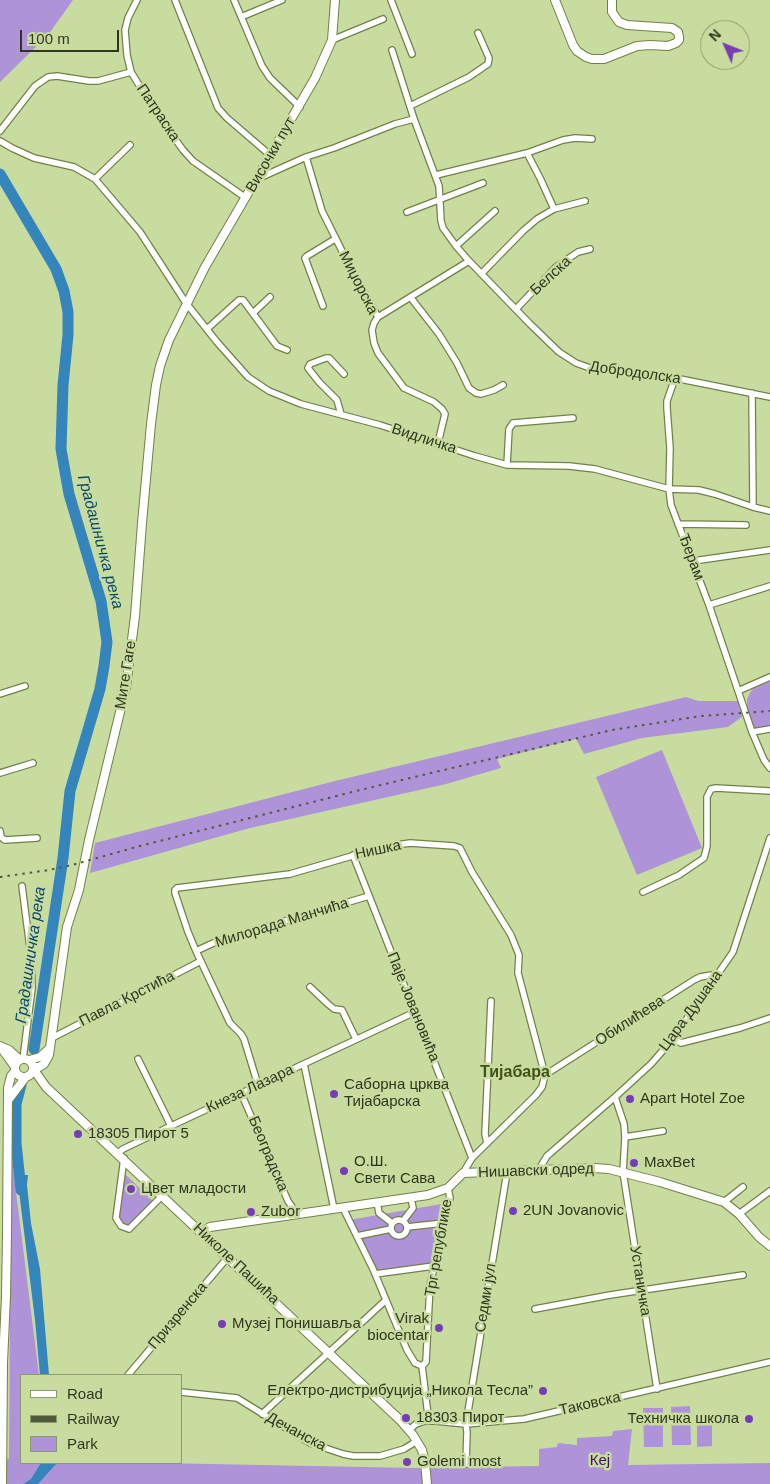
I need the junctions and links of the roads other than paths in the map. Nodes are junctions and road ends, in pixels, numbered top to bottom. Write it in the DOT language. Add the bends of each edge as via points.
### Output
graph roads {
  1 [pos="137,0"];
  2 [pos="175,0"];
  3 [pos="234,0"];
  4 [pos="282,0"];
  5 [pos="335,0"];
  6 [pos="390,0"];
  7 [pos="555,0"];
  8 [pos="612,0"];
  9 [pos="241,17"];
  10 [pos="382,19"];
  11 [pos="478,33"];
  12 [pos="332,40"];
  13 [pos="392,50"];
  14 [pos="412,54"];
  15 [pos="132,72"];
  16 [pos="410,106"];
  17 [pos="300,107"];
  18 [pos="414,119"];
  19 [pos="0,131"];
  20 [pos="592,139"];
  21 [pos="0,141"];
  22 [pos="130,145"];
  23 [pos="528,153"];
  24 [pos="270,156"];
  25 [pos="306,157"];
  26 [pos="436,175"];
  27 [pos="94,179"];
  28 [pos="257,179"];
  29 [pos="483,183"];
  30 [pos="246,198"];
  31 [pos="440,200"];
  32 [pos="584,201"];
  33 [pos="554,209"];
  34 [pos="495,211"];
  35 [pos="407,212"];
  36 [pos="335,239"];
  37 [pos="456,246"];
  38 [pos="590,249"];
  39 [pos="469,261"];
  40 [pos="482,274"];
  41 [pos="270,297"];
  42 [pos="411,298"];
  43 [pos="186,303"];
  44 [pos="323,306"];
  45 [pos="516,309"];
  46 [pos="253,313"];
  47 [pos="378,317"];
  48 [pos="207,330"];
  49 [pos="287,350"];
  50 [pos="344,374"];
  51 [pos="675,378"];
  52 [pos="503,385"];
  53 [pos="752,393"];
  54 [pos="770,397"];
  55 [pos="342,414"];
  56 [pos="573,418"];
  57 [pos="438,443"];
  58 [pos="507,465"];
  59 [pos="669,489"];
  60 [pos="753,507"];
  61 [pos="770,511"];
  62 [pos="678,524"];
  63 [pos="746,525"];
  64 [pos="770,550"];
  65 [pos="693,561"];
  66 [pos="770,586"];
  67 [pos="709,605"];
  68 [pos="770,677"];
  69 [pos="25,686"];
  70 [pos="738,691"];
  71 [pos="0,694"];
  72 [pos="770,729"];
  73 [pos="752,732"];
  74 [pos="33,763"];
  75 [pos="770,768"];
  76 [pos="0,773"];
  77 [pos="770,791"];
  78 [pos="0,831"];
  79 [pos="37,838"];
  80 [pos="770,838"];
  81 [pos="353,855"];
  82 [pos="22,886"];
  83 [pos="644,892"];
  84 [pos="369,896"];
  85 [pos="196,950"];
  86 [pos="201,961"];
  87 [pos="718,974"];
  88 [pos="310,987"];
  89 [pos="492,1001"];
  90 [pos="414,1012"];
  91 [pos="770,1018"];
  92 [pos="52,1038"];
  93 [pos="356,1039"];
  94 [pos="673,1040"];
  95 [pos="0,1046"];
  96 [pos="51,1046"];
  97 [pos="138,1059"];
  98 [pos="24,1060"];
  99 [pos="304,1064"];
  100 [pos="36,1068"];
  101 [pos="15,1069"];
  102 [pos="546,1075"];
  103 [pos="26,1078"];
  104 [pos="43,1082"];
  105 [pos="258,1085"];
  106 [pos="241,1093"];
  107 [pos="615,1097"];
  108 [pos="9,1099"];
  109 [pos="171,1126"];
  110 [pos="663,1131"];
  111 [pos="625,1137"];
  112 [pos="487,1143"];
  113 [pos="121,1156"];
  114 [pos="472,1158"];
  115 [pos="4,1160"];
  116 [pos="538,1171"];
  117 [pos="507,1172"];
  118 [pos="623,1172"];
  119 [pos="463,1173"];
  120 [pos="743,1187"];
  121 [pos="448,1188"];
  122 [pos="770,1191"];
  123 [pos="163,1195"];
  124 [pos="411,1198"];
  125 [pos="377,1202"];
  126 [pos="724,1202"];
  127 [pos="343,1208"];
  128 [pos="334,1209"];
  129 [pos="297,1214"];
  130 [pos="739,1214"];
  131 [pos="403,1221"];
  132 [pos="444,1223"];
  133 [pos="391,1226"];
  134 [pos="407,1227"];
  135 [pos="202,1232"];
  136 [pos="4,1234"];
  137 [pos="356,1236"];
  138 [pos="770,1246"];
  139 [pos="228,1257"];
  140 [pos="434,1266"];
  141 [pos="375,1274"];
  142 [pos="743,1275"];
  143 [pos="642,1290"];
  144 [pos="3,1296"];
  145 [pos="386,1300"];
  146 [pos="535,1309"];
  147 [pos="329,1352"];
  148 [pos="770,1362"];
  149 [pos="422,1366"];
  150 [pos="129,1374"];
  151 [pos="657,1389"];
  152 [pos="182,1392"];
  153 [pos="262,1414"];
  154 [pos="428,1415"];
  155 [pos="466,1424"];
  156 [pos="410,1430"];
  157 [pos="412,1444"];
  158 [pos="466,1464"];
  159 [pos="427,1480"];
  160 [pos="2,1484"];
  1 -- 15 [label="street, Патраска" via="125,30"];
  2 -- 24 [label="street" via="218,108"];
  3 -- 9 [label="street"];
  4 -- 9 [label="street"];
  5 -- 12 [label="main road, Височки пут"];
  6 -- 14 [label="street"];
  7 -- 8 [label="main road" via="573,45 586,57 599,59 637,46 668,46 679,40 678,32 672,28 619,22 612,12"];
  9 -- 17 [label="street" via="262,66"];
  10 -- 12 [label="street"];
  11 -- 16 [label="street" via="489,58 486,66"];
  12 -- 17 [label="main road, Височки пут"];
  13 -- 16 [label="street, Добродолска"];
  15 -- 19 [label="street" via="98,81 48,77 35,86"];
  15 -- 30 [label="street, Патраска" via="183,150"];
  16 -- 18 [label="street, Добродолска"];
  17 -- 24 [label="main road, Височки пут"];
  18 -- 25 [label="street"];
  18 -- 26 [label="street, Добродолска"];
  20 -- 23 [label="street" via="569,139"];
  21 -- 27 [label="street, Видличка" via="34,158 74,167"];
  22 -- 27 [label="street"];
  23 -- 26 [label="street"];
  23 -- 33 [label="street"];
  24 -- 28 [label="main road, Височки пут"];
  25 -- 28 [label="street"];
  25 -- 36 [label="street, Миџорска" via="322,211"];
  26 -- 31 [label="street, Добродолска"];
  27 -- 43 [label="street, Видличка" via="140,232"];
  28 -- 30 [label="main road, Височки пут"];
  29 -- 31 [label="street"];
  30 -- 43 [label="main road, Височки пут"];
  31 -- 35 [label="street"];
  31 -- 37 [label="street, Добродолска" via="443,228"];
  32 -- 33 [label="street"];
  33 -- 40 [label="street" via="530,225"];
  34 -- 37 [label="street"];
  36 -- 44 [label="street, Миџорска" via="305,258"];
  36 -- 47 [label="street, Миџорска"];
  37 -- 39 [label="street, Добродолска"];
  38 -- 45 [label="street, Белска" via="578,252 556,266"];
  39 -- 40 [label="street, Добродолска"];
  39 -- 42 [label="street"];
  40 -- 45 [label="street, Добродолска"];
  41 -- 46 [label="street"];
  42 -- 47 [label="street"];
  42 -- 52 [label="street" via="439,334 470,388 481,394"];
  43 -- 48 [label="street, Видличка"];
  43 -- 92 [label="main road, Мите Гаге" via="169,340 156,385 129,670 79,890 67,927"];
  45 -- 51 [label="street, Добродолска" via="559,352 576,363 590,368"];
  46 -- 48 [label="street" via="244,300 240,300"];
  46 -- 49 [label="street" via="277,346"];
  47 -- 57 [label="street, Миџорска" via="372,335 378,353 404,388 442,409 444,414"];
  48 -- 55 [label="street, Видличка" via="240,369 260,386 301,404"];
  50 -- 55 [label="street" via="329,358 310,364 308,368 337,400"];
  51 -- 53 [label="street, Добродолска"];
  51 -- 59 [label="street, Ђерам" via="667,400"];
  53 -- 54 [label="street, Добродолска"];
  53 -- 60 [label="street"];
  55 -- 57 [label="street, Видличка"];
  56 -- 58 [label="street" via="513,423 509,429"];
  57 -- 58 [label="street, Видличка"];
  58 -- 59 [label="street, Видличка" via="596,469"];
  59 -- 60 [label="street, Видличка" via="699,490"];
  59 -- 62 [label="street, Ђерам"];
  60 -- 61 [label="street, Видличка"];
  62 -- 63 [label="street"];
  62 -- 65 [label="street, Ђерам"];
  64 -- 65 [label="street"];
  65 -- 67 [label="street, Ђерам"];
  66 -- 67 [label="street"];
  67 -- 70 [label="street, Ђерам"];
  68 -- 70 [label="street"];
  69 -- 71 [label="street"];
  70 -- 73 [label="street, Ђерам"];
  72 -- 73 [label="street"];
  73 -- 75 [label="street"];
  74 -- 76 [label="street"];
  77 -- 83 [label="street" via="711,789 707,797 704,858"];
  78 -- 79 [label="street" via="5,840"];
  80 -- 87 [label="street, Цара Душана" via="733,952"];
  81 -- 84 [label="street, Паје Јовановића"];
  81 -- 85 [label="street, Нишка" via="290,874 177,888 175,893"];
  81 -- 102 [label="street, Нишка" via="398,844 460,848 511,934 519,955 518,973"];
  82 -- 98 [label="street" via="32,988"];
  84 -- 85 [label="street, Милорада Манчића"];
  84 -- 90 [label="street, Паје Јовановића"];
  85 -- 86 [label="street"];
  86 -- 92 [label="street, Павла Крстића"];
  86 -- 105 [label="street" via="230,1023 244,1039"];
  87 -- 94 [label="street, Цара Душана"];
  87 -- 102 [label="street, Обилићева" via="694,980"];
  88 -- 93 [label="street" via="328,1004 342,1010"];
  89 -- 112 [label="street"];
  90 -- 93 [label="street, Кнеза Лазара"];
  90 -- 114 [label="street, Паје Јовановића"];
  91 -- 94 [label="street" via="681,1043"];
  92 -- 96 [label="main road, Мите Гаге"];
  93 -- 99 [label="street, Кнеза Лазара"];
  94 -- 107 [label="street, Цара Душана"];
  95 -- 98 [label="main road"];
  95 -- 101 [label="main road"];
  96 -- 98 [label="main road" via="40,1057"];
  96 -- 100 [label="main road, Мите Гаге" via="48,1059"];
  97 -- 109 [label="street"];
  98 -- 100 [label="main road"];
  98 -- 101 [label="main road" via="16,1064"];
  99 -- 105 [label="street, Кнеза Лазара"];
  99 -- 128 [label="street"];
  100 -- 103 [label="main road"];
  100 -- 104 [label="main road"];
  101 -- 103 [label="main road, Николе Пашића" via="18,1076"];
  101 -- 108 [label="main road" via="9,1082"];
  102 -- 112 [label="street, Обилићева" via="536,1095"];
  103 -- 104 [label="main road, Николе Пашића" via="40,1084"];
  103 -- 108 [label="main road"];
  104 -- 113 [label="main road, Николе Пашића"];
  105 -- 106 [label="street, Кнеза Лазара"];
  106 -- 109 [label="street, Кнеза Лазара"];
  106 -- 129 [label="street, Београдска" via="288,1201"];
  107 -- 111 [label="street, Устаничка"];
  107 -- 116 [label="street, Цара Душана" via="546,1156"];
  108 -- 115 [label="main road"];
  109 -- 113 [label="street, Кнеза Лазара" via="123,1149"];
  110 -- 111 [label="street"];
  111 -- 118 [label="street, Устаничка"];
  112 -- 114 [label="street, Обилићева"];
  113 -- 123 [label="main road, Николе Пашића"];
  113 -- 123 [label="street" via="116,1218 120,1226 129,1229"];
  114 -- 119 [label="street, Трг републике"];
  115 -- 136 [label="main road"];
  116 -- 117 [label="main road, Нишавски одред"];
  116 -- 118 [label="main road, Нишавски одред" via="594,1168"];
  117 -- 119 [label="main road, Нишавски одред"];
  117 -- 155 [label="street, Седми јул"];
  118 -- 126 [label="main road, Нишавски одред"];
  118 -- 143 [label="street, Устаничка"];
  119 -- 121 [label="main road, Трг републике"];
  120 -- 126 [label="street"];
  121 -- 124 [label="main road, Трг републике"];
  121 -- 132 [label="street, Трг републике" via="450,1198"];
  122 -- 130 [label="street"];
  123 -- 135 [label="main road, Николе Пашића"];
  124 -- 125 [label="main road, Трг републике"];
  124 -- 131 [label="street" via="413,1208"];
  125 -- 127 [label="main road, Трг републике"];
  125 -- 133 [label="street" via="379,1212"];
  126 -- 130 [label="main road, Нишавски одред"];
  127 -- 128 [label="main road, Трг републике"];
  127 -- 137 [label="street"];
  128 -- 129 [label="main road, Трг републике"];
  129 -- 135 [label="main road, Трг републике" via="210,1227"];
  130 -- 138 [label="main road, Нишавски одред"];
  131 -- 133 [label="street" via="396,1220"];
  131 -- 134 [label="street"];
  132 -- 134 [label="street"];
  132 -- 140 [label="street, Трг републике"];
  133 -- 134 [label="street" via="395,1235 400,1236"];
  133 -- 137 [label="street"];
  135 -- 139 [label="main road, Николе Пашића"];
  136 -- 144 [label="main road"];
  137 -- 141 [label="street"];
  139 -- 147 [label="main road, Николе Пашића"];
  139 -- 150 [label="street, Призренска"];
  140 -- 141 [label="street"];
  140 -- 149 [label="street, Трг републике" via="426,1362"];
  141 -- 145 [label="street"];
  142 -- 143 [label="street"];
  143 -- 146 [label="street"];
  143 -- 151 [label="street, Устаничка"];
  144 -- 160 [label="main road"];
  145 -- 147 [label="street"];
  145 -- 149 [label="street" via="407,1350 415,1363"];
  147 -- 153 [label="street"];
  147 -- 156 [label="main road, Николе Пашића"];
  148 -- 151 [label="street, Таковска"];
  149 -- 154 [label="street, Трг републике"];
  151 -- 155 [label="street, Таковска" via="524,1419"];
  152 -- 153 [label="street, Дечанска" via="237,1398"];
  153 -- 157 [label="street, Дечанска" via="310,1443 352,1456 380,1456"];
  155 -- 156 [label="street, Таковска" via="425,1422"];
  155 -- 158 [label="street, Седми јул"];
  156 -- 159 [label="main road, Николе Пашића" via="422,1450"];
}
